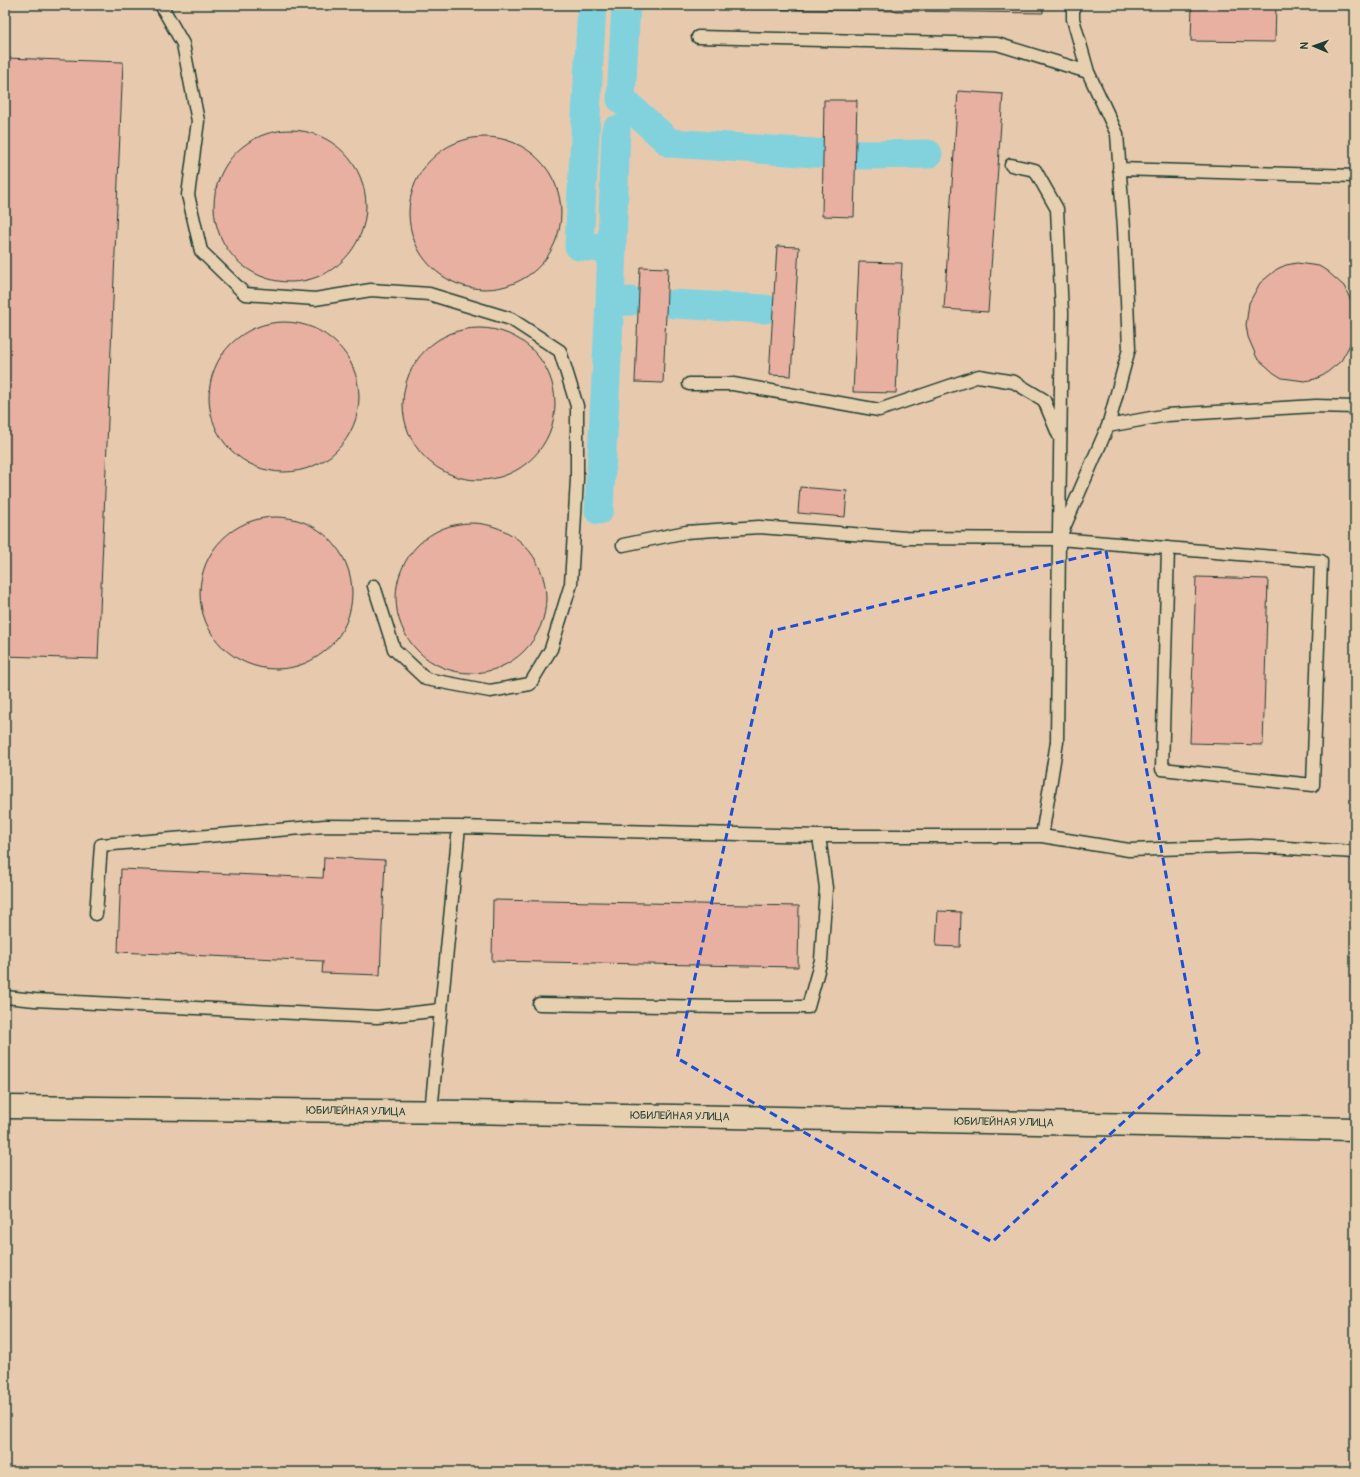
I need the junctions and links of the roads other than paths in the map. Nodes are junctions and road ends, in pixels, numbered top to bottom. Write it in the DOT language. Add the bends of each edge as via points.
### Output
graph roads {
  1 [pos="161,5"];
  2 [pos="1073,5"];
  3 [pos="698,37"];
  4 [pos="1088,72"];
  5 [pos="1011,165"];
  6 [pos="1119,169"];
  7 [pos="1355,176"];
  8 [pos="689,384"];
  9 [pos="1355,407"];
  10 [pos="1108,426"];
  11 [pos="1059,436"];
  12 [pos="1059,539"];
  13 [pos="623,545"];
  14 [pos="1168,548"];
  15 [pos="374,586"];
  16 [pos="459,827"];
  17 [pos="819,836"];
  18 [pos="1042,836"];
  19 [pos="1355,852"];
  20 [pos="96,914"];
  21 [pos="5,997"];
  22 [pos="539,1004"];
  23 [pos="441,1010"];
  24 [pos="5,1107"];
  25 [pos="431,1112"];
  26 [pos="1355,1129"];
  1 -- 15 [label="lane" via="183,44 198,121 188,195 201,251 245,294 315,300 371,290 429,294 511,319 560,351 577,406 577,479 571,584 551,649 530,684 490,691 426,679 394,649"];
  2 -- 4 [label="lane" via="1073,19"];
  3 -- 4 [label="lane" via="998,44"];
  4 -- 6 [label="lane" via="1117,134"];
  5 -- 11 [label="lane" via="1035,170 1057,209 1062,314"];
  6 -- 7 [label="lane"];
  6 -- 10 [label="lane" via="1129,349"];
  8 -- 11 [label="lane" via="733,384 879,410 979,376 1014,382 1044,400"];
  9 -- 10 [label="lane" via="1316,406 1167,415"];
  10 -- 12 [label="lane"];
  11 -- 12 [label="lane"];
  12 -- 13 [label="lane" via="906,538 759,526 686,532"];
  12 -- 14 [label="lane"];
  12 -- 18 [label="lane" via="1057,742"];
  14 -- 14 [label="lane" via="1321,561 1313,784 1162,769"];
  16 -- 17 [label="lane"];
  16 -- 20 [label="lane" via="325,826 101,845"];
  16 -- 23 [label="lane"];
  17 -- 18 [label="lane"];
  17 -- 22 [label="lane" via="826,888 821,960 808,1007"];
  18 -- 19 [label="lane" via="1129,850 1251,846"];
  21 -- 23 [label="lane" via="377,1017"];
  23 -- 25 [label="lane"];
  24 -- 25 [label="main road, ЮБИЛЕЙНАЯ УЛИЦА"];
  25 -- 26 [label="main road, ЮБИЛЕЙНАЯ УЛИЦА"];
}
